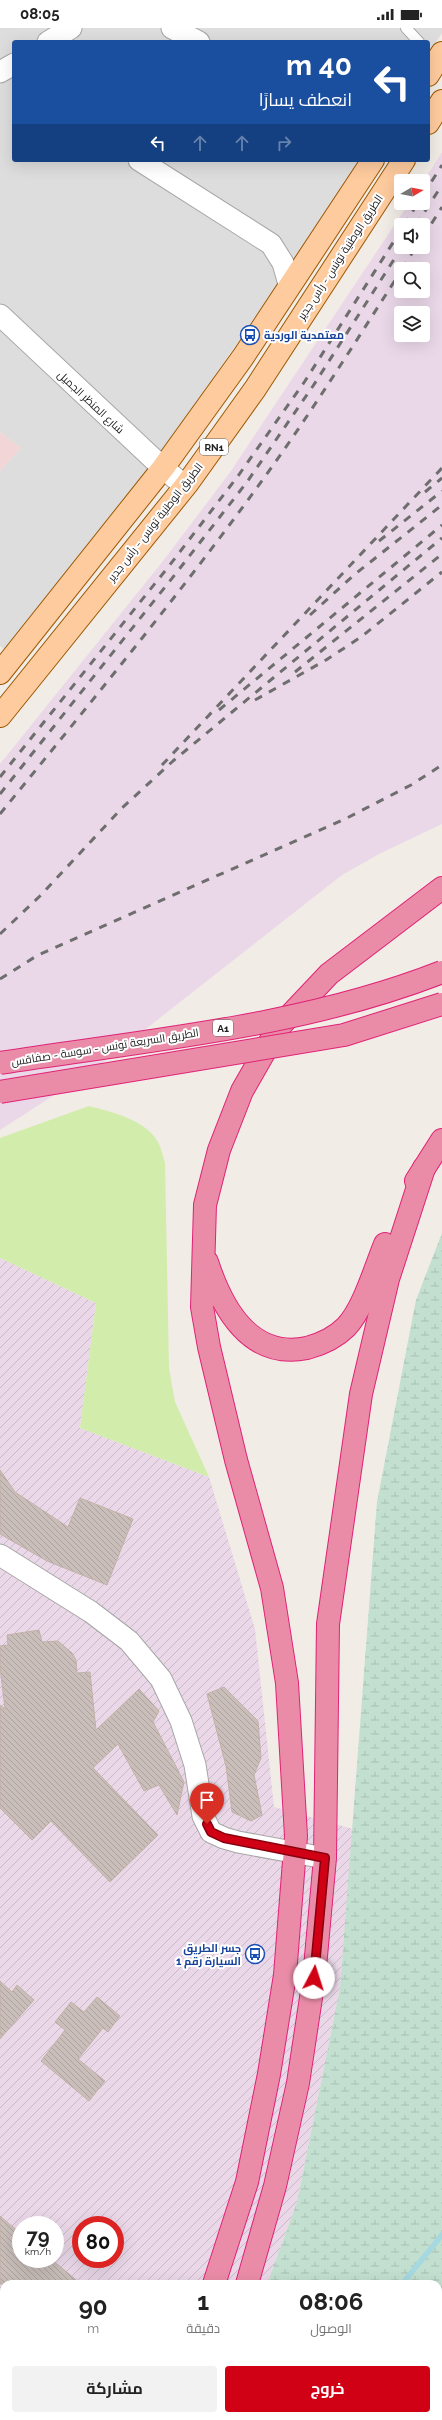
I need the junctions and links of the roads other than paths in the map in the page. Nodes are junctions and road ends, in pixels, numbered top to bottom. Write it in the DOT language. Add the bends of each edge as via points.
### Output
graph roads {
  1 [pos="70,28"];
  2 [pos="172,28"];
  3 [pos="406,28"];
  4 [pos="51,40"];
  5 [pos="195,40"];
  6 [pos="417,40"];
  7 [pos="12,65"];
  8 [pos="0,72"];
  9 [pos="12,80"];
  10 [pos="442,101"];
  11 [pos="430,120"];
  12 [pos="142,162"];
  13 [pos="372,162"];
  14 [pos="403,162"];
  15 [pos="289,284"];
  16 [pos="0,316"];
  17 [pos="163,468"];
  18 [pos="185,486"];
  19 [pos="0,673"];
  20 [pos="0,716"];
  21 [pos="442,888"];
  22 [pos="442,972"];
  23 [pos="442,1004"];
  24 [pos="0,1063"];
  25 [pos="0,1092"];
  26 [pos="442,1140"];
  27 [pos="424,1168"];
  28 [pos="204,1254"];
  29 [pos="0,1555"];
  30 [pos="296,1852"];
  31 [pos="325,1858"];
  32 [pos="215,2280"];
  33 [pos="248,2280"];
  1 -- 4 [label="street"];
  2 -- 5 [label="street"];
  3 -- 6 [label="lane"];
  7 -- 8 [label="street"];
  8 -- 9 [label="street"];
  10 -- 11 [label="main road"];
  12 -- 15 [label="street" via="271,244 283,263"];
  13 -- 15 [label="main road, RN1"];
  14 -- 18 [label="main road, الطريق الوطنية تونس - رأس جدير / RN1" via="255,389"];
  15 -- 17 [label="main road, RN1" via="243,357"];
  16 -- 17 [label="street, شارع المنظر الجميل"];
  17 -- 18 [label="street, شارع المنظر الجميل"];
  17 -- 19 [label="main road, RN1"];
  18 -- 20 [label="main road, الطريق الوطنية تونس - رأس جدير / RN1"];
  21 -- 28 [label="highway" via="329,974 278,1028 242,1091 219,1150 205,1205"];
  22 -- 24 [label="highway, الطريق السريعة تونس - سوسة - صفاقس / A1, bridge" via="393,991 334,1006 230,1027"];
  23 -- 25 [label="highway, bridge" via="344,1035"];
  26 -- 27 [label="highway"];
  27 -- 28 [label="highway" via="390,1232 360,1306 346,1326 324,1344 295,1350 277,1349 258,1341 230,1314 217,1292"];
  27 -- 31 [label="highway" via="378,1317 361,1394 344,1498 328,1624"];
  28 -- 30 [label="highway" via="201,1277 202,1307 209,1347 236,1460 272,1588 281,1636 293,1754"];
  29 -- 30 [label="street" via="91,1612 129,1641 161,1679 182,1720 204,1816 211,1832 238,1842"];
  30 -- 31 [label="street"];
  30 -- 32 [label="highway" via="285,1975 268,2074 247,2182"];
  31 -- 33 [label="highway" via="314,1978 298,2083 271,2200"];
}
